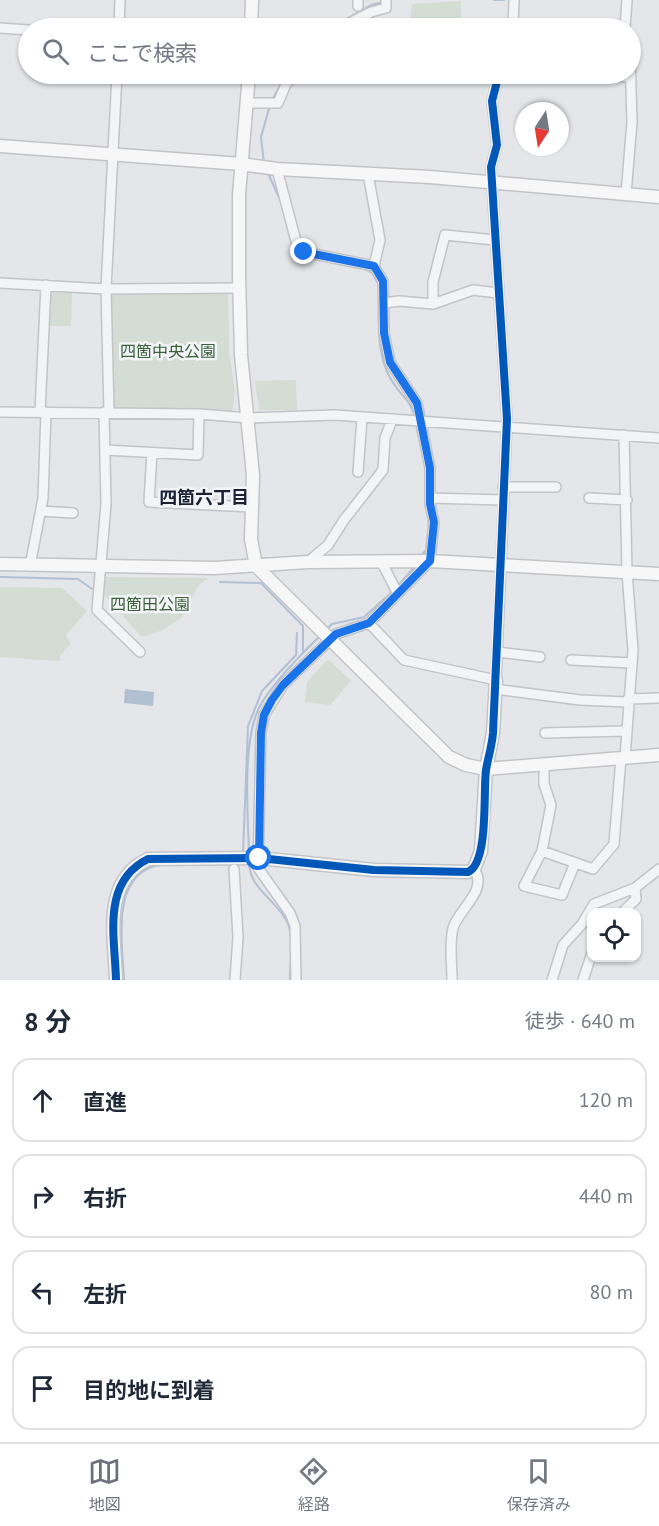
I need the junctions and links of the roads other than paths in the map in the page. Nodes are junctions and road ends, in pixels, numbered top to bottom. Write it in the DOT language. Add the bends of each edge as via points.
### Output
graph roads {
  1 [pos="120,0"];
  2 [pos="252,0"];
  3 [pos="514,0"];
  4 [pos="627,0"];
  5 [pos="386,4"];
  6 [pos="119,18"];
  7 [pos="251,18"];
  8 [pos="359,18"];
  9 [pos="513,18"];
  10 [pos="626,18"];
  11 [pos="0,28"];
  12 [pos="18,29"];
  13 [pos="116,84"];
  14 [pos="249,84"];
  15 [pos="286,84"];
  16 [pos="496,84"];
  17 [pos="631,84"];
  18 [pos="248,103"];
  19 [pos="0,146"];
  20 [pos="112,154"];
  21 [pos="241,164"];
  22 [pos="269,168"];
  23 [pos="368,174"];
  24 [pos="492,183"];
  25 [pos="626,194"];
  26 [pos="659,196"];
  27 [pos="495,240"];
  28 [pos="374,266"];
  29 [pos="0,283"];
  30 [pos="46,285"];
  31 [pos="240,288"];
  32 [pos="106,289"];
  33 [pos="498,293"];
  34 [pos="385,303"];
  35 [pos="433,304"];
  36 [pos="0,412"];
  37 [pos="43,412"];
  38 [pos="106,412"];
  39 [pos="199,414"];
  40 [pos="249,418"];
  41 [pos="362,418"];
  42 [pos="392,420"];
  43 [pos="420,422"];
  44 [pos="507,426"];
  45 [pos="624,435"];
  46 [pos="659,438"];
  47 [pos="105,450"];
  48 [pos="152,453"];
  49 [pos="358,472"];
  50 [pos="503,487"];
  51 [pos="556,488"];
  52 [pos="430,498"];
  53 [pos="589,498"];
  54 [pos="503,500"];
  55 [pos="627,500"];
  56 [pos="251,507"];
  57 [pos="41,511"];
  58 [pos="73,513"];
  59 [pos="381,561"];
  60 [pos="423,561"];
  61 [pos="308,562"];
  62 [pos="0,564"];
  63 [pos="501,565"];
  64 [pos="30,566"];
  65 [pos="101,566"];
  66 [pos="256,566"];
  67 [pos="627,572"];
  68 [pos="659,574"];
  69 [pos="396,590"];
  70 [pos="369,623"];
  71 [pos="324,635"];
  72 [pos="140,652"];
  73 [pos="498,652"];
  74 [pos="540,657"];
  75 [pos="571,660"];
  76 [pos="632,663"];
  77 [pos="496,684"];
  78 [pos="659,698"];
  79 [pos="628,700"];
  80 [pos="625,731"];
  81 [pos="545,733"];
  82 [pos="659,754"];
  83 [pos="623,758"];
  84 [pos="544,765"];
  85 [pos="486,769"];
  86 [pos="542,851"];
  87 [pos="257,858"];
  88 [pos="236,862"];
  89 [pos="575,863"];
  90 [pos="474,869"];
  91 [pos="659,869"];
  92 [pos="635,888"];
  93 [pos="627,908"];
  94 [pos="589,962"];
  95 [pos="116,980"];
  96 [pos="234,980"];
  97 [pos="296,980"];
  98 [pos="452,980"];
  99 [pos="552,980"];
  100 [pos="584,980"];
  1 -- 6 [label="street"];
  2 -- 7 [label="street"];
  3 -- 9 [label="street"];
  4 -- 10 [label="street"];
  5 -- 8 [label="street"];
  11 -- 12 [label="street"];
  13 -- 20 [label="street"];
  14 -- 18 [label="street"];
  15 -- 18 [label="street" via="273,103"];
  16 -- 24 [label="street" via="492,100 497,145 491,167"];
  17 -- 25 [label="street"];
  18 -- 21 [label="street"];
  19 -- 20 [label="street"];
  20 -- 21 [label="street"];
  20 -- 32 [label="street"];
  21 -- 22 [label="street"];
  21 -- 31 [label="street"];
  22 -- 23 [label="street"];
  22 -- 28 [label="street" via="297,245 304,252"];
  23 -- 24 [label="street"];
  23 -- 28 [label="street" via="380,240"];
  24 -- 25 [label="street"];
  24 -- 27 [label="street"];
  25 -- 26 [label="street"];
  27 -- 33 [label="street"];
  27 -- 35 [label="street" via="445,235 433,282"];
  28 -- 34 [label="street" via="383,281"];
  29 -- 30 [label="street"];
  30 -- 32 [label="street"];
  30 -- 37 [label="street"];
  31 -- 32 [label="street"];
  31 -- 40 [label="street" via="241,355"];
  32 -- 38 [label="street"];
  33 -- 35 [label="street" via="473,290"];
  33 -- 44 [label="street"];
  34 -- 35 [label="street"];
  34 -- 43 [label="street" via="384,333 390,362 417,403"];
  36 -- 37 [label="street"];
  37 -- 38 [label="street"];
  37 -- 57 [label="street"];
  38 -- 39 [label="street"];
  38 -- 47 [label="street"];
  39 -- 40 [label="street"];
  39 -- 48 [label="street" via="198,455"];
  40 -- 41 [label="street"];
  40 -- 56 [label="street"];
  41 -- 42 [label="street"];
  41 -- 49 [label="street"];
  42 -- 43 [label="street"];
  42 -- 61 [label="street" via="385,438 383,470 328,545"];
  43 -- 44 [label="street"];
  43 -- 52 [label="street" via="430,468"];
  44 -- 45 [label="street"];
  44 -- 50 [label="street"];
  45 -- 46 [label="street"];
  45 -- 55 [label="street"];
  47 -- 48 [label="street"];
  47 -- 65 [label="street"];
  48 -- 56 [label="street" via="149,502"];
  50 -- 51 [label="street"];
  50 -- 54 [label="street"];
  52 -- 54 [label="street"];
  52 -- 60 [label="street" via="434,522"];
  53 -- 55 [label="street"];
  54 -- 63 [label="street"];
  55 -- 67 [label="street"];
  56 -- 66 [label="street"];
  57 -- 58 [label="street"];
  57 -- 64 [label="street"];
  59 -- 60 [label="street"];
  59 -- 61 [label="street"];
  59 -- 69 [label="street"];
  60 -- 63 [label="street"];
  60 -- 69 [label="street"];
  61 -- 66 [label="street"];
  62 -- 64 [label="street"];
  63 -- 67 [label="street"];
  63 -- 73 [label="street"];
  64 -- 65 [label="street"];
  65 -- 66 [label="street"];
  65 -- 72 [label="street" via="97,610"];
  66 -- 71 [label="street"];
  67 -- 68 [label="street"];
  67 -- 76 [label="street"];
  69 -- 70 [label="street"];
  70 -- 71 [label="street"];
  70 -- 77 [label="street" via="404,660"];
  71 -- 85 [label="street" via="449,757"];
  71 -- 87 [label="street" via="264,715"];
  73 -- 74 [label="street"];
  73 -- 77 [label="street"];
  75 -- 76 [label="street"];
  76 -- 79 [label="street"];
  77 -- 79 [label="street" via="580,700"];
  77 -- 85 [label="street" via="494,733"];
  78 -- 79 [label="street"];
  79 -- 80 [label="street"];
  80 -- 81 [label="street"];
  80 -- 83 [label="street"];
  82 -- 83 [label="street"];
  83 -- 84 [label="street"];
  83 -- 89 [label="street" via="614,844 593,869"];
  84 -- 85 [label="street"];
  84 -- 86 [label="street" via="544,784 551,805"];
  85 -- 90 [label="street" via="481,851"];
  86 -- 89 [label="street"];
  86 -- 89 [label="street" via="524,886 562,895"];
  87 -- 88 [label="street"];
  87 -- 90 [label="street" via="374,870"];
  87 -- 97 [label="street" via="262,876 290,912 295,926"];
  88 -- 95 [label="street" via="148,859 135,866 118,885 115,900"];
  88 -- 96 [label="street" via="238,937"];
  90 -- 98 [label="street" via="477,883 473,895 456,918 452,931"];
  91 -- 92 [label="street"];
  92 -- 93 [label="street" via="636,899"];
  92 -- 99 [label="street" via="594,904 563,945"];
  94 -- 100 [label="street"];
}
